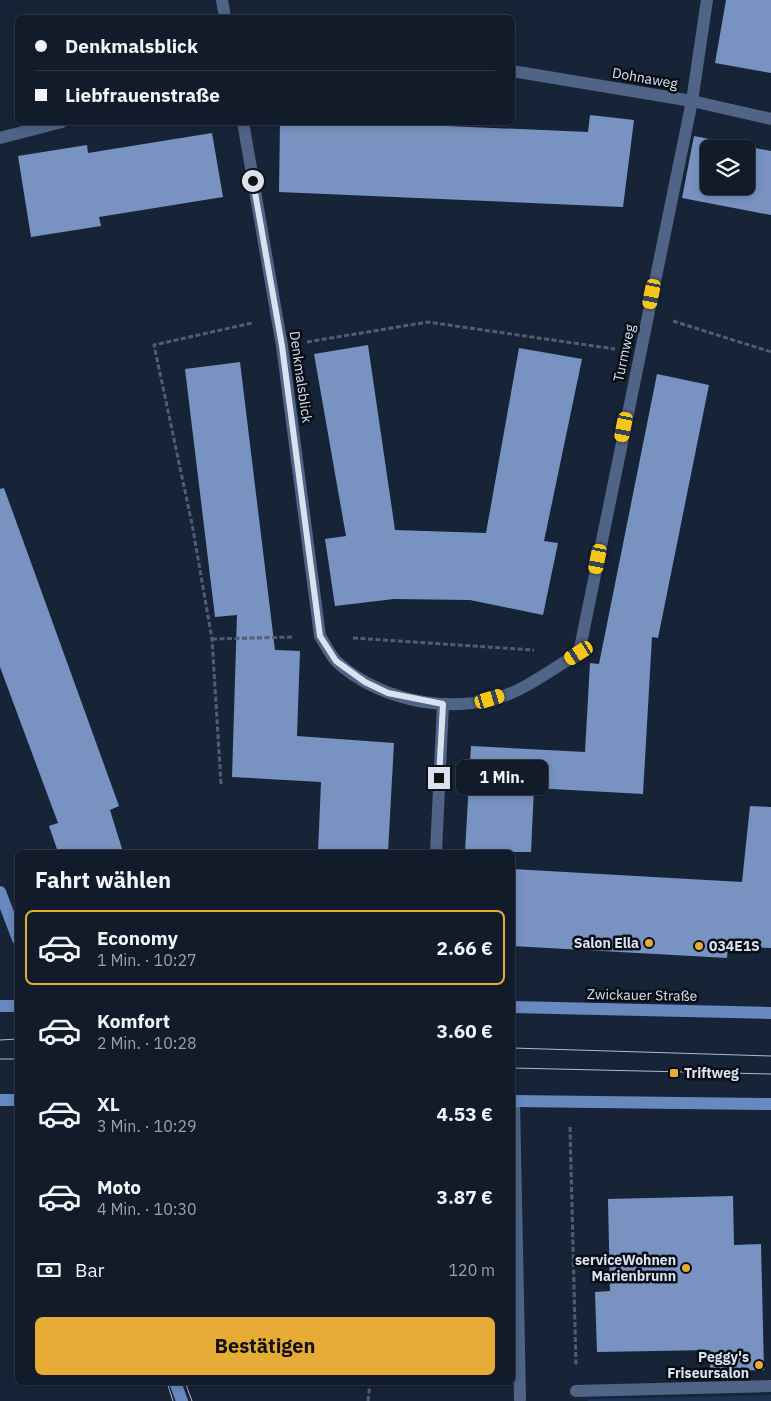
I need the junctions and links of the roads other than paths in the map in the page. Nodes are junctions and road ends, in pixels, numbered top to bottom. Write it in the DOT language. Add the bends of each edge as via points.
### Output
graph roads {
  1 [pos="222,0"];
  2 [pos="707,0"];
  3 [pos="224,15"];
  4 [pos="515,72"];
  5 [pos="692,101"];
  6 [pos="771,119"];
  7 [pos="50,125"];
  8 [pos="244,125"];
  9 [pos="0,138"];
  10 [pos="443,704"];
  11 [pos="436,850"];
  12 [pos="0,892"];
  13 [pos="15,931"];
  14 [pos="0,1006"];
  15 [pos="15,1006"];
  16 [pos="515,1007"];
  17 [pos="771,1013"];
  18 [pos="0,1100"];
  19 [pos="15,1100"];
  20 [pos="515,1101"];
  21 [pos="771,1104"];
  22 [pos="515,1186"];
  23 [pos="177,1385"];
  24 [pos="771,1386"];
  25 [pos="576,1392"];
  26 [pos="520,1399"];
  27 [pos="182,1401"];
  1 -- 3 [label="street"];
  2 -- 5 [label="street, Turmweg"];
  4 -- 5 [label="street, Dohnaweg"];
  5 -- 6 [label="street, Dohnaweg"];
  5 -- 10 [label="street, Turmweg" via="579,653 519,690 476,704"];
  7 -- 9 [label="street"];
  8 -- 10 [label="street, Denkmalsblick" via="282,346 320,636 336,661 365,682 388,693"];
  10 -- 11 [label="street"];
  12 -- 13 [label="main road"];
  14 -- 15 [label="main road"];
  16 -- 17 [label="main road, Zwickauer Straße"];
  18 -- 19 [label="main road"];
  20 -- 21 [label="main road"];
  22 -- 26 [label="street"];
  23 -- 27 [label="main road"];
  24 -- 25 [label="street"];
}
